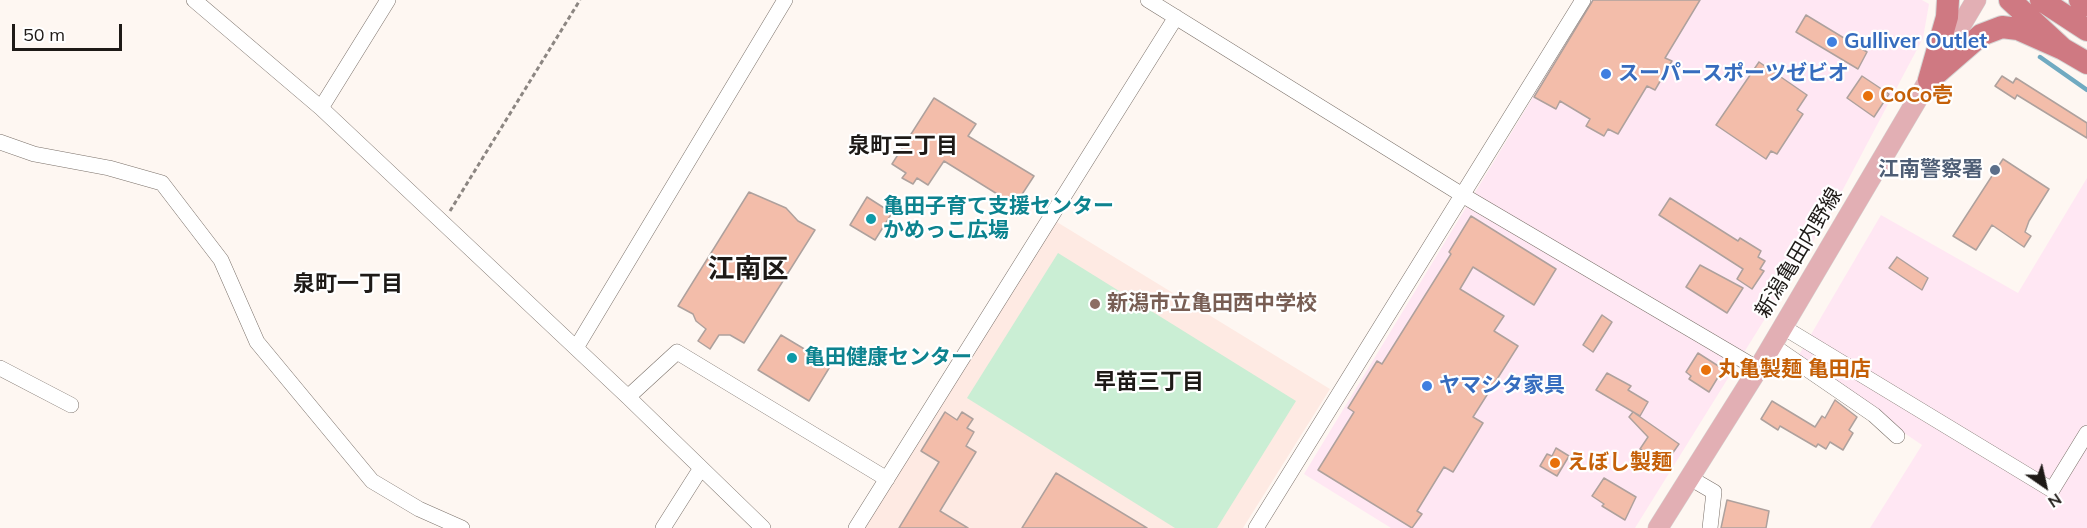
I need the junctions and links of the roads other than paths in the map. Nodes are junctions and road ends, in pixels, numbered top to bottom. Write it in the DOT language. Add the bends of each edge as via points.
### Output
graph roads {
  1 [pos="194,0"];
  2 [pos="388,0"];
  3 [pos="785,0"];
  4 [pos="1148,0"];
  5 [pos="1583,0"];
  6 [pos="1948,0"];
  7 [pos="1976,0"];
  8 [pos="2010,0"];
  9 [pos="2040,0"];
  10 [pos="2080,0"];
  11 [pos="2087,5"];
  12 [pos="1176,17"];
  13 [pos="2087,30"];
  14 [pos="2063,49"];
  15 [pos="2087,63"];
  16 [pos="1929,80"];
  17 [pos="321,108"];
  18 [pos="0,142"];
  19 [pos="1464,196"];
  20 [pos="1783,327"];
  21 [pos="1772,345"];
  22 [pos="576,348"];
  23 [pos="0,368"];
  24 [pos="1758,369"];
  25 [pos="628,397"];
  26 [pos="71,405"];
  27 [pos="2087,433"];
  28 [pos="1897,436"];
  29 [pos="700,468"];
  30 [pos="1690,478"];
  31 [pos="886,479"];
  32 [pos="457,527"];
  33 [pos="663,528"];
  34 [pos="763,528"];
  35 [pos="856,528"];
  36 [pos="1256,528"];
  37 [pos="1658,528"];
  38 [pos="1710,528"];
  1 -- 17 [label="street"];
  2 -- 17 [label="street"];
  3 -- 22 [label="street"];
  4 -- 12 [label="street"];
  5 -- 19 [label="street"];
  6 -- 16 [label="highway"];
  7 -- 16 [label="main road, 新潟亀田内野線"];
  8 -- 14 [label="highway"];
  9 -- 13 [label="highway"];
  10 -- 11 [label="highway"];
  12 -- 19 [label="street"];
  12 -- 31 [label="street"];
  14 -- 15 [label="highway"];
  14 -- 16 [label="highway" via="2018,29 2002,27 1981,35"];
  16 -- 20 [label="main road, 新潟亀田内野線"];
  17 -- 22 [label="street"];
  18 -- 32 [label="street" via="34,154 162,183 221,260 257,342 372,481"];
  19 -- 24 [label="street"];
  19 -- 36 [label="street"];
  20 -- 21 [label="main road, 新潟亀田内野線"];
  20 -- 27 [label="street" via="2052,490"];
  21 -- 24 [label="main road, 新潟亀田内野線"];
  21 -- 28 [label="street" via="1874,415"];
  22 -- 25 [label="street"];
  23 -- 26 [label="street"];
  24 -- 30 [label="main road, 新潟亀田内野線"];
  25 -- 29 [label="street"];
  25 -- 31 [label="street" via="677,352"];
  29 -- 33 [label="street"];
  29 -- 34 [label="street"];
  30 -- 37 [label="main road, 新潟亀田内野線"];
  30 -- 38 [label="street" via="1714,492"];
  31 -- 35 [label="street"];
}
